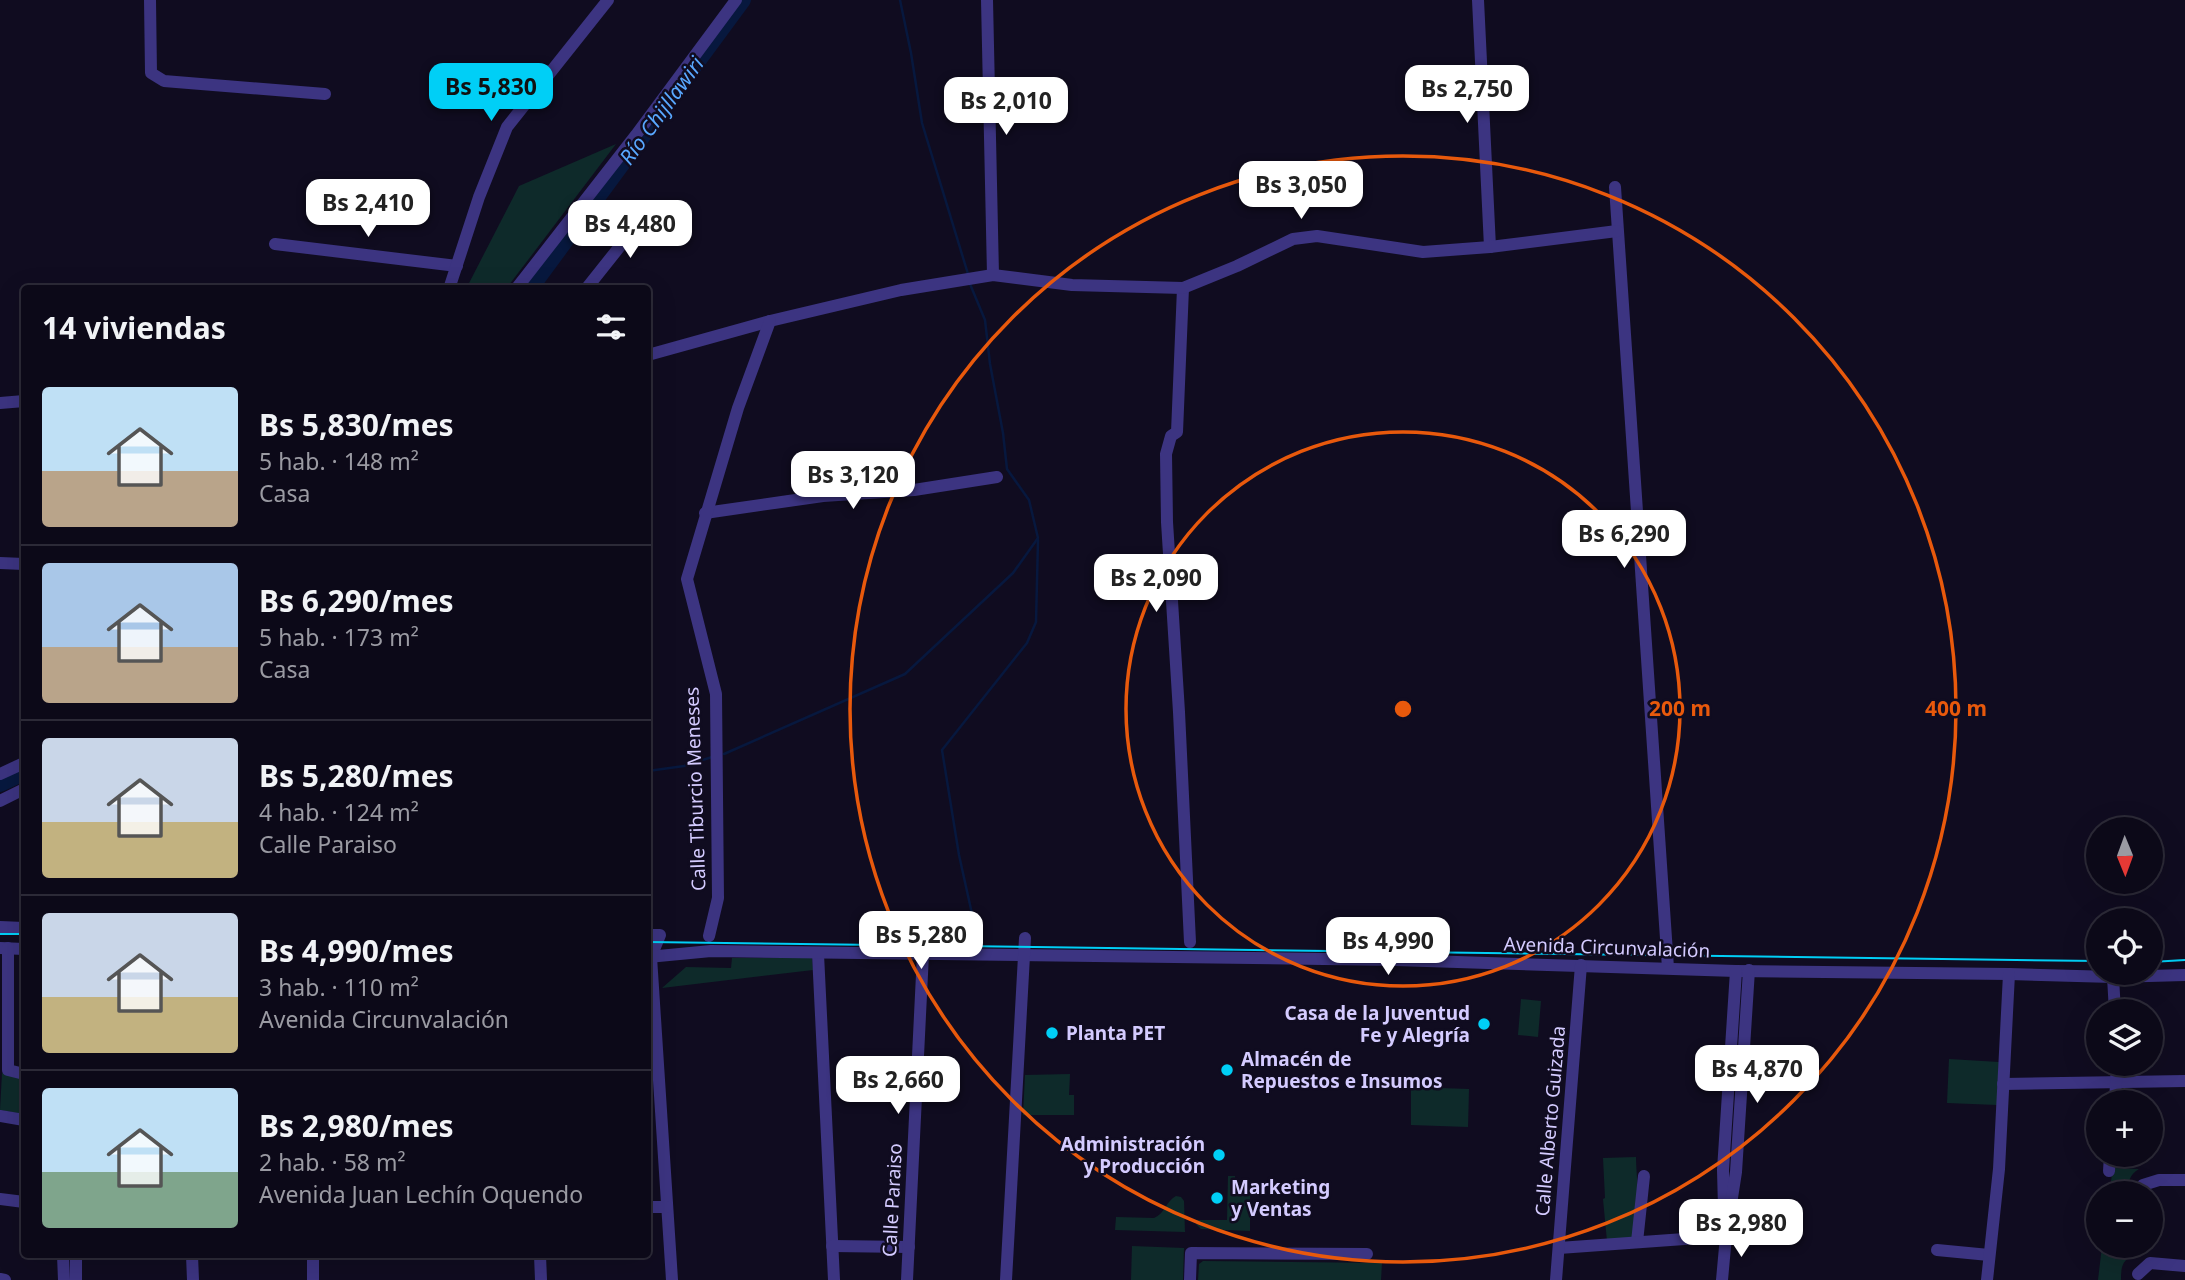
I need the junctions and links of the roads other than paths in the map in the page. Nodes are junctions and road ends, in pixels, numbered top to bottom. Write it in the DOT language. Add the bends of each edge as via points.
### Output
graph roads {
  1 [pos="150,0"];
  2 [pos="608,0"];
  3 [pos="736,0"];
  4 [pos="987,0"];
  5 [pos="1478,0"];
  6 [pos="325,94"];
  7 [pos="1615,187"];
  8 [pos="648,211"];
  9 [pos="1617,231"];
  10 [pos="275,244"];
  11 [pos="1490,247"];
  12 [pos="457,266"];
  13 [pos="993,275"];
  14 [pos="450,285"];
  15 [pos="519,285"];
  16 [pos="589,285"];
  17 [pos="1183,288"];
  18 [pos="770,321"];
  19 [pos="651,354"];
  20 [pos="21,401"];
  21 [pos="0,402"];
  22 [pos="997,477"];
  23 [pos="705,513"];
  24 [pos="0,563"];
  25 [pos="21,564"];
  26 [pos="21,764"];
  27 [pos="0,774"];
  28 [pos="21,790"];
  29 [pos="0,801"];
  30 [pos="0,927"];
  31 [pos="21,928"];
  32 [pos="709,936"];
  33 [pos="1025,938"];
  34 [pos="1190,942"];
  35 [pos="4,948"];
  36 [pos="818,954"];
  37 [pos="923,954"];
  38 [pos="1025,954"];
  39 [pos="651,957"];
  40 [pos="1581,965"];
  41 [pos="1668,968"];
  42 [pos="1742,971"];
  43 [pos="2010,974"];
  44 [pos="2185,975"];
  45 [pos="2086,976"];
  46 [pos="2163,976"];
  47 [pos="651,985"];
  48 [pos="21,1073"];
  49 [pos="2116,1076"];
  50 [pos="2185,1081"];
  51 [pos="2116,1083"];
  52 [pos="2003,1084"];
  53 [pos="2116,1090"];
  54 [pos="0,1116"];
  55 [pos="21,1120"];
  56 [pos="2109,1167"];
  57 [pos="2109,1171"];
  58 [pos="1644,1176"];
  59 [pos="2185,1180"];
  60 [pos="2157,1181"];
  61 [pos="0,1199"];
  62 [pos="21,1202"];
  63 [pos="651,1207"];
  64 [pos="667,1207"];
  65 [pos="1726,1236"];
  66 [pos="1637,1242"];
  67 [pos="832,1246"];
  68 [pos="909,1247"];
  69 [pos="1559,1248"];
  70 [pos="1937,1250"];
  71 [pos="1367,1254"];
  72 [pos="1989,1255"];
  73 [pos="63,1258"];
  74 [pos="76,1258"];
  75 [pos="192,1258"];
  76 [pos="313,1258"];
  77 [pos="540,1258"];
  78 [pos="2185,1266"];
  79 [pos="2138,1274"];
  80 [pos="64,1280"];
  81 [pos="76,1280"];
  82 [pos="192,1280"];
  83 [pos="313,1280"];
  84 [pos="541,1280"];
  85 [pos="672,1280"];
  86 [pos="834,1280"];
  87 [pos="907,1280"];
  88 [pos="1006,1280"];
  89 [pos="1189,1280"];
  90 [pos="1556,1280"];
  91 [pos="1722,1280"];
  92 [pos="1987,1280"];
  1 -- 6 [label="street" via="151,73 164,81"];
  2 -- 12 [label="street" via="507,127"];
  3 -- 15 [label="street"];
  4 -- 13 [label="street"];
  5 -- 11 [label="street"];
  7 -- 9 [label="street"];
  8 -- 16 [label="street"];
  9 -- 11 [label="street"];
  9 -- 41 [label="street"];
  10 -- 12 [label="street"];
  11 -- 17 [label="street" via="1423,252 1317,236 1293,239"];
  12 -- 14 [label="street"];
  13 -- 17 [label="street" via="1072,285"];
  13 -- 18 [label="street" via="901,290"];
  17 -- 34 [label="street" via="1177,432 1171,436 1166,454"];
  18 -- 19 [label="street"];
  18 -- 23 [label="street, Calle Tiburcio Meneses"];
  20 -- 21 [label="street"];
  22 -- 23 [label="street" via="914,491 823,496"];
  23 -- 32 [label="street, Calle Tiburcio Meneses" via="687,579 716,694 718,898"];
  24 -- 25 [label="street"];
  26 -- 27 [label="street"];
  28 -- 29 [label="street"];
  30 -- 31 [label="street"];
  33 -- 38 [label="street"];
  35 -- 48 [label="street" via="8,1070"];
  36 -- 37 [label="street, Avenida Circunvalación"];
  36 -- 39 [label="street, Avenida Circunvalación" via="711,951"];
  36 -- 67 [label="street"];
  37 -- 38 [label="street, Avenida Circunvalación"];
  37 -- 68 [label="street, Calle Paraiso"];
  38 -- 40 [label="street, Avenida Circunvalación"];
  38 -- 88 [label="street"];
  40 -- 41 [label="street, Avenida Circunvalación"];
  40 -- 69 [label="street, Calle Alberto Guizada"];
  41 -- 42 [label="street, Avenida Circunvalación"];
  42 -- 43 [label="street, Avenida Circunvalación"];
  42 -- 65 [label="street" via="1723,1170"];
  43 -- 45 [label="street, Avenida Circunvalación"];
  43 -- 52 [label="street"];
  44 -- 46 [label="street, Avenida Circunvalación"];
  47 -- 64 [label="street"];
  49 -- 51 [label="street"];
  50 -- 51 [label="street"];
  51 -- 52 [label="street"];
  51 -- 53 [label="street"];
  52 -- 72 [label="street"];
  54 -- 55 [label="street"];
  56 -- 57 [label="street"];
  58 -- 66 [label="street"];
  59 -- 60 [label="street"];
  61 -- 62 [label="street"];
  63 -- 64 [label="street"];
  64 -- 85 [label="street"];
  65 -- 66 [label="street"];
  65 -- 91 [label="street"];
  66 -- 69 [label="street"];
  67 -- 68 [label="street"];
  67 -- 86 [label="street"];
  68 -- 87 [label="street, Calle Paraiso"];
  69 -- 90 [label="street, Calle Alberto Guizada"];
  70 -- 72 [label="street"];
  71 -- 89 [label="street" via="1191,1253"];
  72 -- 92 [label="street"];
  73 -- 80 [label="street"];
  74 -- 81 [label="street"];
  75 -- 82 [label="street"];
  76 -- 83 [label="street"];
  77 -- 84 [label="street"];
  78 -- 79 [label="street" via="2150,1263"];
}
